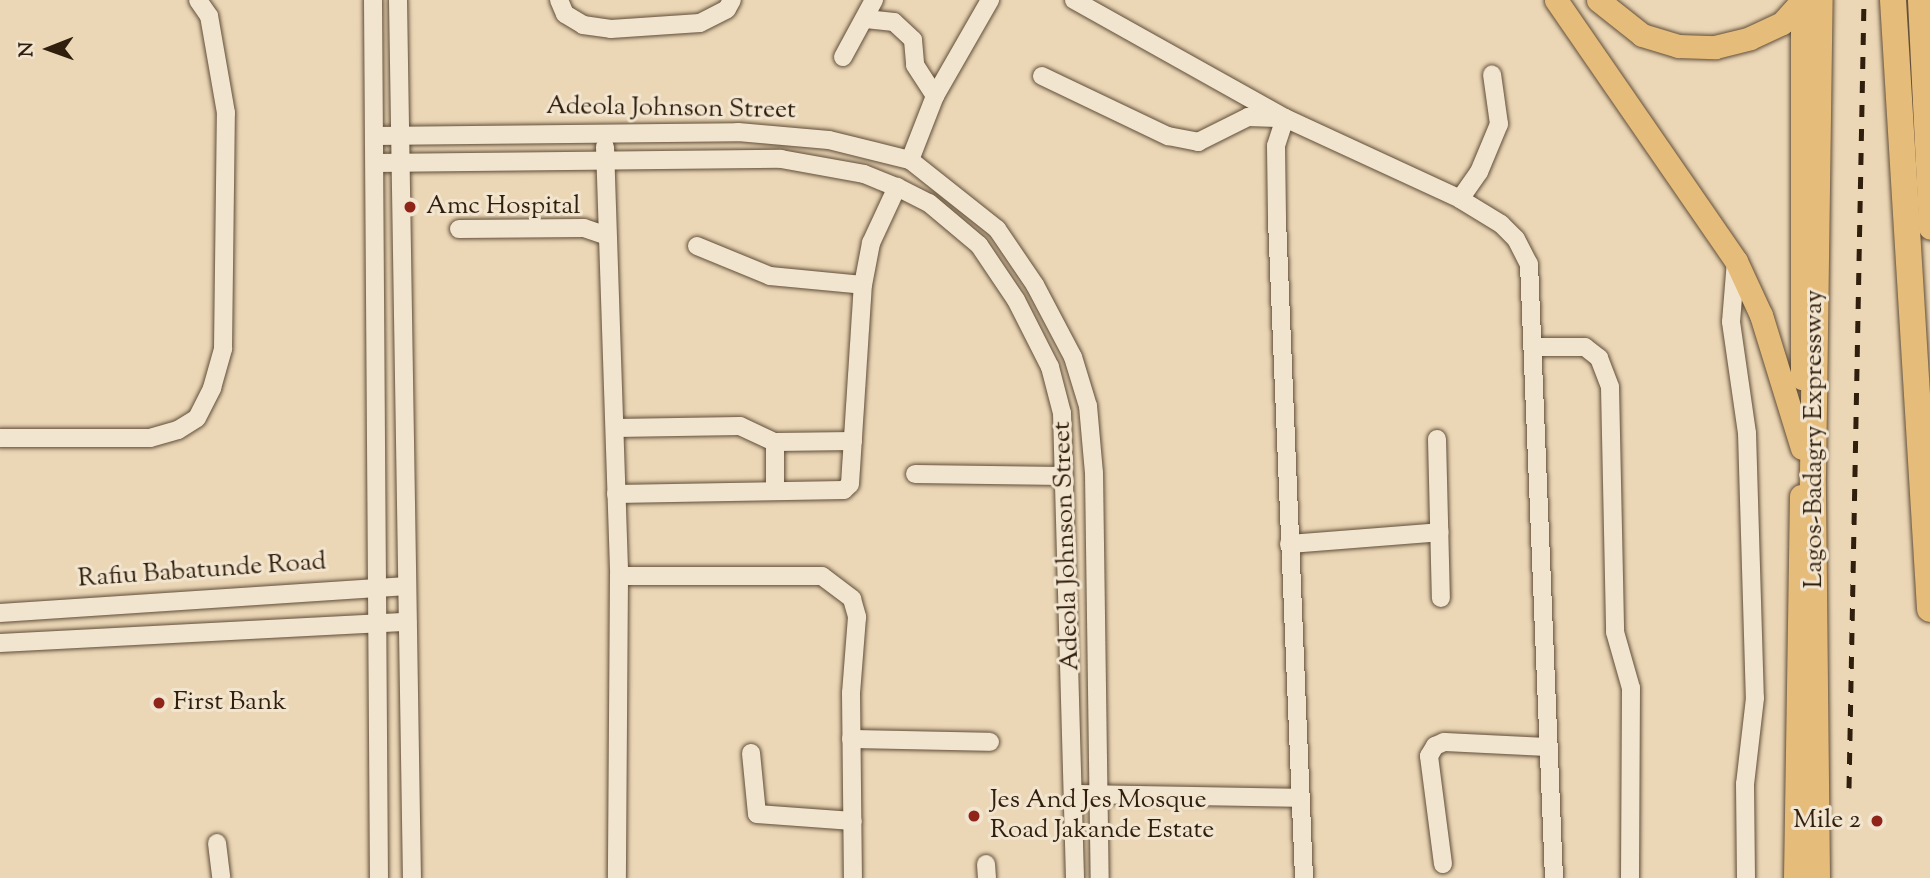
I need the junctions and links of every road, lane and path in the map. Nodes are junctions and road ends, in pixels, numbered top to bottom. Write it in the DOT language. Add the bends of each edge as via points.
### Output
graph roads {
  1 [pos="198,0"];
  2 [pos="373,0"];
  3 [pos="398,0"];
  4 [pos="559,0"];
  5 [pos="732,0"];
  6 [pos="874,0"];
  7 [pos="990,0"];
  8 [pos="1074,0"];
  9 [pos="1556,0"];
  10 [pos="1598,0"];
  11 [pos="1802,0"];
  12 [pos="1820,0"];
  13 [pos="1893,0"];
  14 [pos="1919,10"];
  15 [pos="866,19"];
  16 [pos="843,57"];
  17 [pos="1930,57"];
  18 [pos="1492,74"];
  19 [pos="1042,76"];
  20 [pos="935,96"];
  21 [pos="1285,118"];
  22 [pos="604,132"];
  23 [pos="375,136"];
  24 [pos="401,136"];
  25 [pos="605,157"];
  26 [pos="910,160"];
  27 [pos="401,162"];
  28 [pos="375,163"];
  29 [pos="897,187"];
  30 [pos="1460,199"];
  31 [pos="1930,228"];
  32 [pos="459,229"];
  33 [pos="607,236"];
  34 [pos="696,246"];
  35 [pos="1736,261"];
  36 [pos="863,285"];
  37 [pos="1533,347"];
  38 [pos="615,428"];
  39 [pos="0,438"];
  40 [pos="1437,439"];
  41 [pos="853,441"];
  42 [pos="775,442"];
  43 [pos="1802,448"];
  44 [pos="915,474"];
  45 [pos="1063,476"];
  46 [pos="775,490"];
  47 [pos="616,494"];
  48 [pos="1440,532"];
  49 [pos="1289,544"];
  50 [pos="618,576"];
  51 [pos="377,585"];
  52 [pos="407,586"];
  53 [pos="1441,598"];
  54 [pos="1930,609"];
  55 [pos="0,613"];
  56 [pos="375,621"];
  57 [pos="407,622"];
  58 [pos="0,643"];
  59 [pos="851,739"];
  60 [pos="990,742"];
  61 [pos="1548,747"];
  62 [pos="751,753"];
  63 [pos="1073,794"];
  64 [pos="1099,794"];
  65 [pos="1300,798"];
  66 [pos="853,821"];
  67 [pos="217,843"];
  68 [pos="1443,864"];
  69 [pos="221,878"];
  70 [pos="379,878"];
  71 [pos="412,878"];
  72 [pos="617,878"];
  73 [pos="853,878"];
  74 [pos="1075,878"];
  75 [pos="1100,878"];
  76 [pos="1304,878"];
  77 [pos="1553,878"];
  78 [pos="1630,878"];
  79 [pos="1746,878"];
  80 [pos="1795,878"];
  81 [pos="1817,878"];
  1 -- 39 [label="street" via="209,16 226,113 223,349 212,388 197,418 178,430 150,438"];
  2 -- 23 [label="street"];
  3 -- 24 [label="street"];
  4 -- 5 [label="street" via="565,14 583,25 611,29 700,23 727,9"];
  6 -- 15 [label="street"];
  7 -- 20 [label="street"];
  8 -- 21 [label="street"];
  9 -- 35 [label="main road"];
  10 -- 11 [label="main road" via="1642,35 1678,46 1715,47 1782,23"];
  11 -- 43 [label="main road, Lagos-Badagry Expressway"];
  12 -- 81 [label="highway, Lagos-Badagry Expressway" via="1813,473"];
  13 -- 54 [label="highway"];
  14 -- 17 [label="main road"];
  14 -- 31 [label="main road"];
  15 -- 16 [label="street"];
  15 -- 20 [label="street" via="894,22 913,40 915,65"];
  18 -- 30 [label="street" via="1499,124 1479,172"];
  19 -- 21 [label="street" via="1168,136 1198,142 1248,117"];
  20 -- 26 [label="street"];
  21 -- 30 [label="street"];
  21 -- 49 [label="street" via="1276,146"];
  22 -- 24 [label="street, Adeola Johnson Street"];
  22 -- 25 [label="street"];
  22 -- 26 [label="street, Adeola Johnson Street" via="781,134"];
  23 -- 24 [label="street, Adeola Johnson Street"];
  23 -- 28 [label="street"];
  24 -- 27 [label="street"];
  25 -- 27 [label="street, Adeola Johnson Street"];
  25 -- 29 [label="street, Adeola Johnson Street" via="781,159 864,174"];
  25 -- 33 [label="street"];
  26 -- 64 [label="street, Adeola Johnson Street" via="997,229 1035,285 1073,357 1088,406 1094,473"];
  27 -- 28 [label="street, Adeola Johnson Street"];
  27 -- 52 [label="street"];
  28 -- 51 [label="street"];
  29 -- 36 [label="street" via="872,243"];
  29 -- 45 [label="street, Adeola Johnson Street" via="929,203 979,245 1016,300 1050,367 1062,413"];
  30 -- 37 [label="street" via="1501,224 1530,264"];
  32 -- 33 [label="street" via="584,228"];
  33 -- 38 [label="street"];
  34 -- 36 [label="street" via="771,276"];
  35 -- 43 [label="main road" via="1769,338"];
  35 -- 79 [label="street" via="1731,322 1747,433 1755,698 1745,784"];
  36 -- 41 [label="street"];
  37 -- 61 [label="street"];
  37 -- 78 [label="street" via="1586,347 1599,358 1610,387 1615,632 1630,688"];
  38 -- 42 [label="street" via="740,426"];
  38 -- 47 [label="street"];
  40 -- 48 [label="street"];
  41 -- 42 [label="street"];
  41 -- 46 [label="street" via="850,484 844,490"];
  42 -- 46 [label="street"];
  43 -- 80 [label="main road, Lagos-Badagry Expressway"];
  44 -- 45 [label="street"];
  45 -- 63 [label="street, Adeola Johnson Street"];
  46 -- 47 [label="street"];
  47 -- 50 [label="street"];
  48 -- 49 [label="street"];
  48 -- 53 [label="street"];
  49 -- 65 [label="street"];
  50 -- 59 [label="street" via="796,574 822,576 843,589 852,599 857,617"];
  50 -- 72 [label="street"];
  51 -- 52 [label="street, Rafiu Babatunde Road"];
  51 -- 55 [label="street, Rafiu Babatunde Road"];
  51 -- 56 [label="street"];
  52 -- 57 [label="street"];
  56 -- 57 [label="street"];
  56 -- 58 [label="street"];
  56 -- 70 [label="street"];
  57 -- 71 [label="street"];
  59 -- 60 [label="street"];
  59 -- 66 [label="street"];
  61 -- 68 [label="street" via="1444,742 1435,746 1429,755"];
  61 -- 77 [label="street"];
  62 -- 66 [label="street" via="757,814"];
  63 -- 64 [label="street"];
  63 -- 74 [label="street, Adeola Johnson Street"];
  64 -- 65 [label="street"];
  64 -- 75 [label="street, Adeola Johnson Street"];
  65 -- 76 [label="street"];
  66 -- 73 [label="street"];
  67 -- 69 [label="street"];
}
